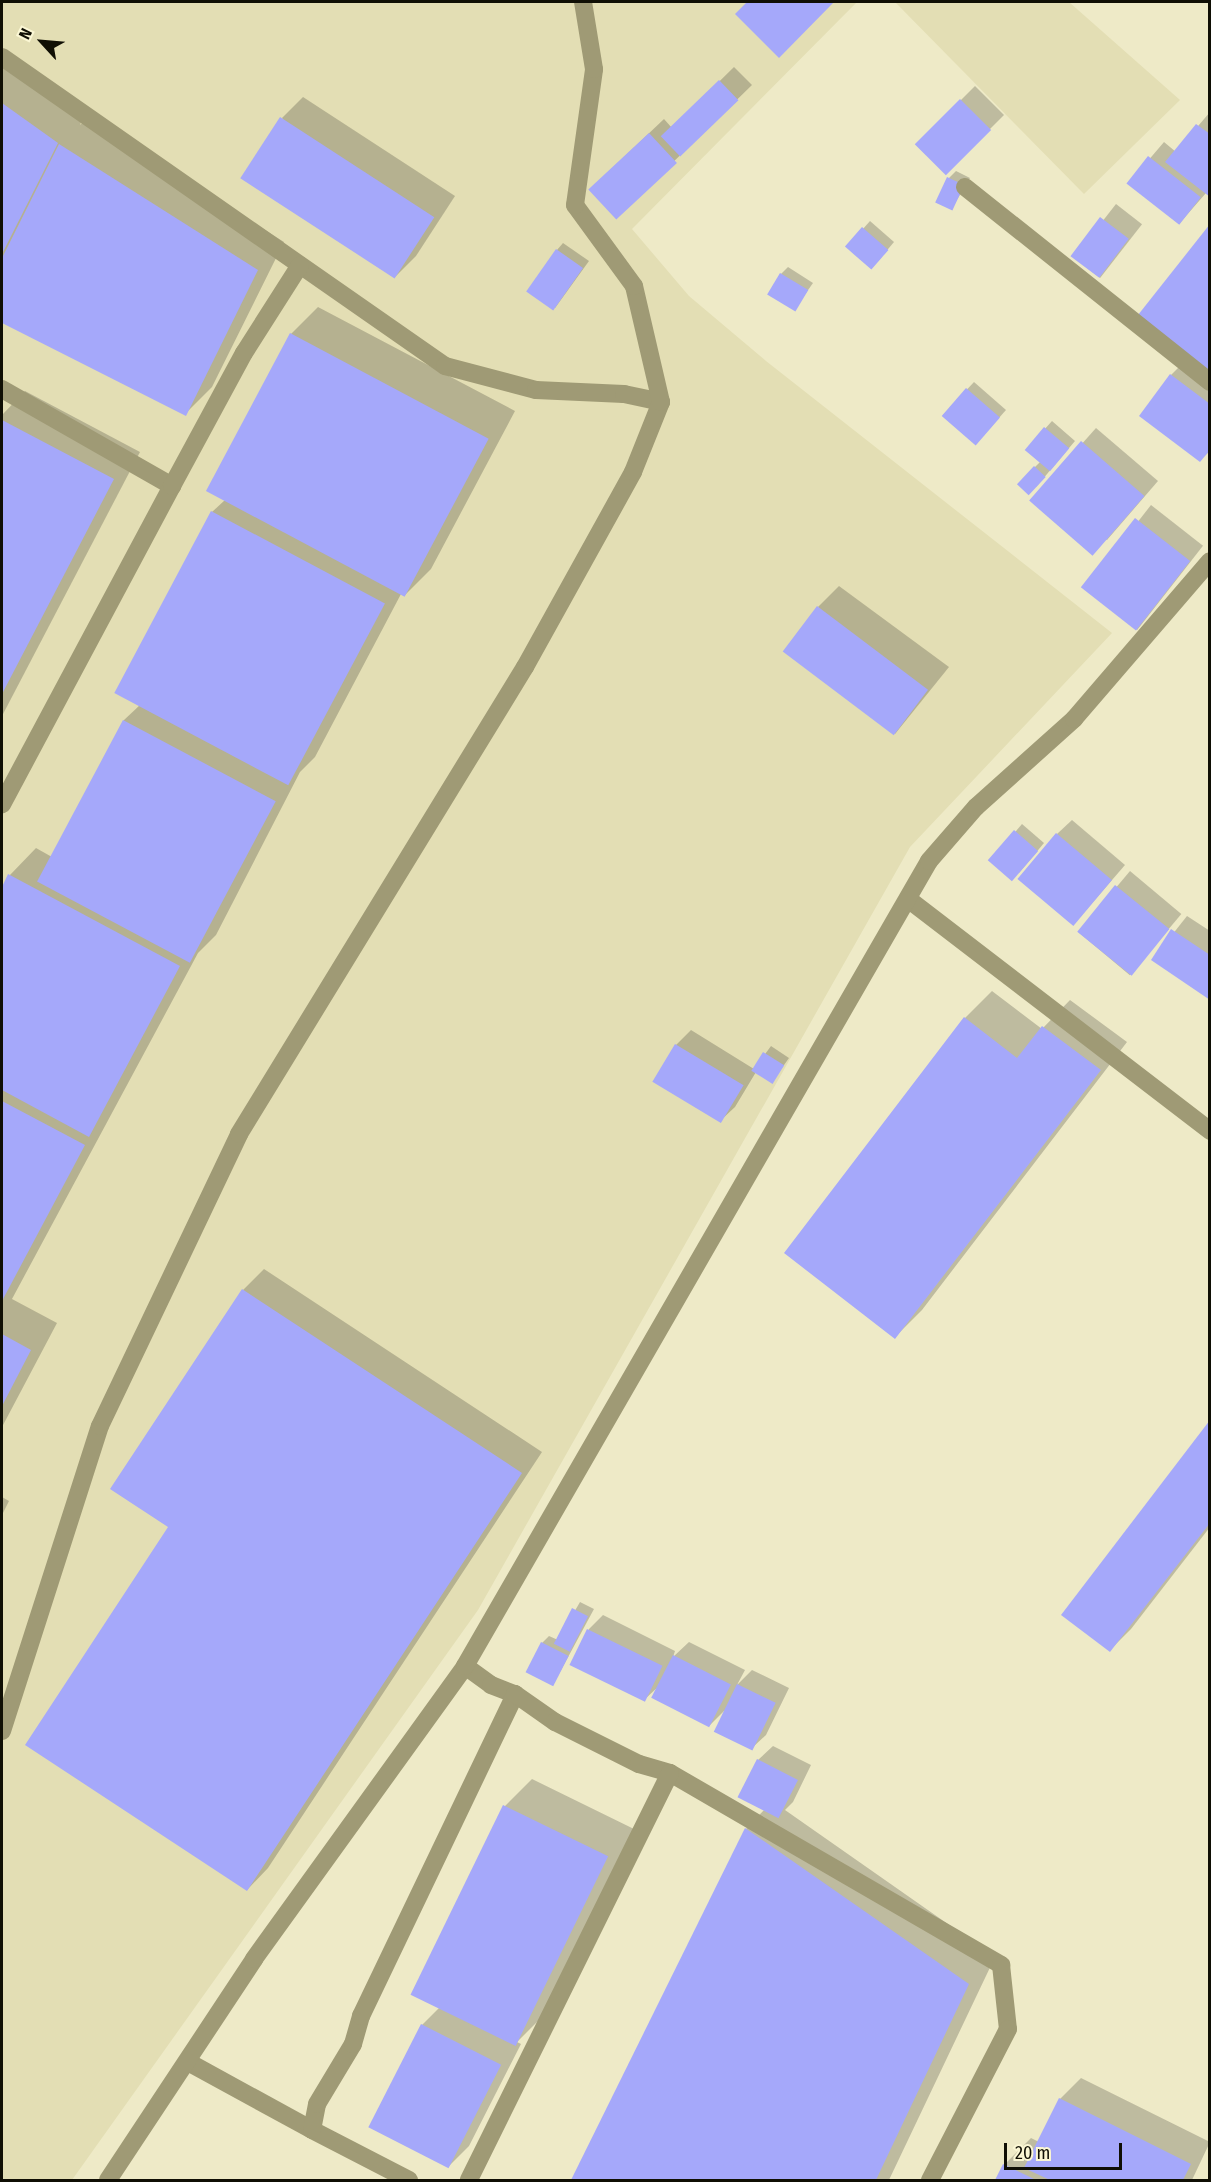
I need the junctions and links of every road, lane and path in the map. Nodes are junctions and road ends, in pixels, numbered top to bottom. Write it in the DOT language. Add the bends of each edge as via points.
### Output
graph roads {
  1 [pos="583,2"];
  2 [pos="2,57"];
  3 [pos="965,187"];
  4 [pos="300,265"];
  5 [pos="1209,382"];
  6 [pos="2,389"];
  7 [pos="661,402"];
  8 [pos="172,486"];
  9 [pos="1209,561"];
  10 [pos="2,804"];
  11 [pos="908,898"];
  12 [pos="1209,1131"];
  13 [pos="465,1666"];
  14 [pos="515,1694"];
  15 [pos="2,1731"];
  16 [pos="670,1773"];
  17 [pos="188,2062"];
  18 [pos="312,2130"];
  19 [pos="108,2181"];
  20 [pos="409,2181"];
  21 [pos="469,2181"];
  22 [pos="930,2181"];
  1 -- 7 [label="street" via="594,69 575,205 634,286"];
  2 -- 4 [label="street"];
  3 -- 5 [label="street"];
  4 -- 7 [label="street" via="445,366 536,390 624,394"];
  4 -- 8 [label="street" via="244,353"];
  6 -- 8 [label="street"];
  7 -- 15 [label="street" via="633,472 525,667 239,1134 100,1426"];
  8 -- 10 [label="street"];
  9 -- 11 [label="street" via="1074,719 976,807 929,861"];
  11 -- 12 [label="street"];
  11 -- 13 [label="street"];
  13 -- 14 [label="street" via="491,1685"];
  13 -- 17 [label="street" via="254,1959"];
  14 -- 16 [label="street" via="555,1722 639,1764"];
  14 -- 18 [label="street" via="361,2016 352,2044 317,2104"];
  16 -- 21 [label="street"];
  16 -- 22 [label="street" via="1001,1965 1008,2029"];
  17 -- 18 [label="street"];
  17 -- 19 [label="street"];
  18 -- 20 [label="street"];
}
